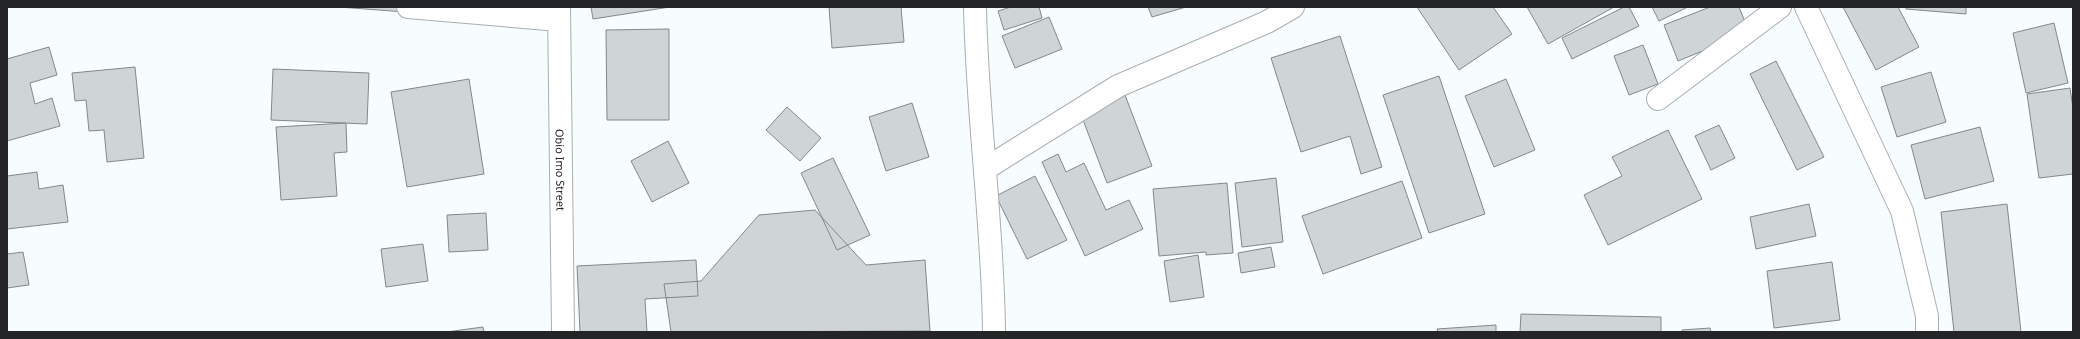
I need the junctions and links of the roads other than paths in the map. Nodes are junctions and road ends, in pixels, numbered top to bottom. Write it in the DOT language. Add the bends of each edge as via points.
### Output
graph roads {
  1 [pos="408,7"];
  2 [pos="975,7"];
  3 [pos="1293,7"];
  4 [pos="1780,7"];
  5 [pos="1806,7"];
  6 [pos="559,14"];
  7 [pos="1658,99"];
  8 [pos="985,169"];
  9 [pos="563,332"];
  10 [pos="994,332"];
  11 [pos="1927,332"];
  1 -- 6 [label="street"];
  2 -- 8 [label="street"];
  3 -- 8 [label="street" via="1267,22 1118,86"];
  4 -- 7 [label="street"];
  5 -- 11 [label="street" via="1902,210 1927,316"];
  6 -- 9 [label="street, Obio Imo Street"];
  8 -- 10 [label="street" via="993,270"];
}
